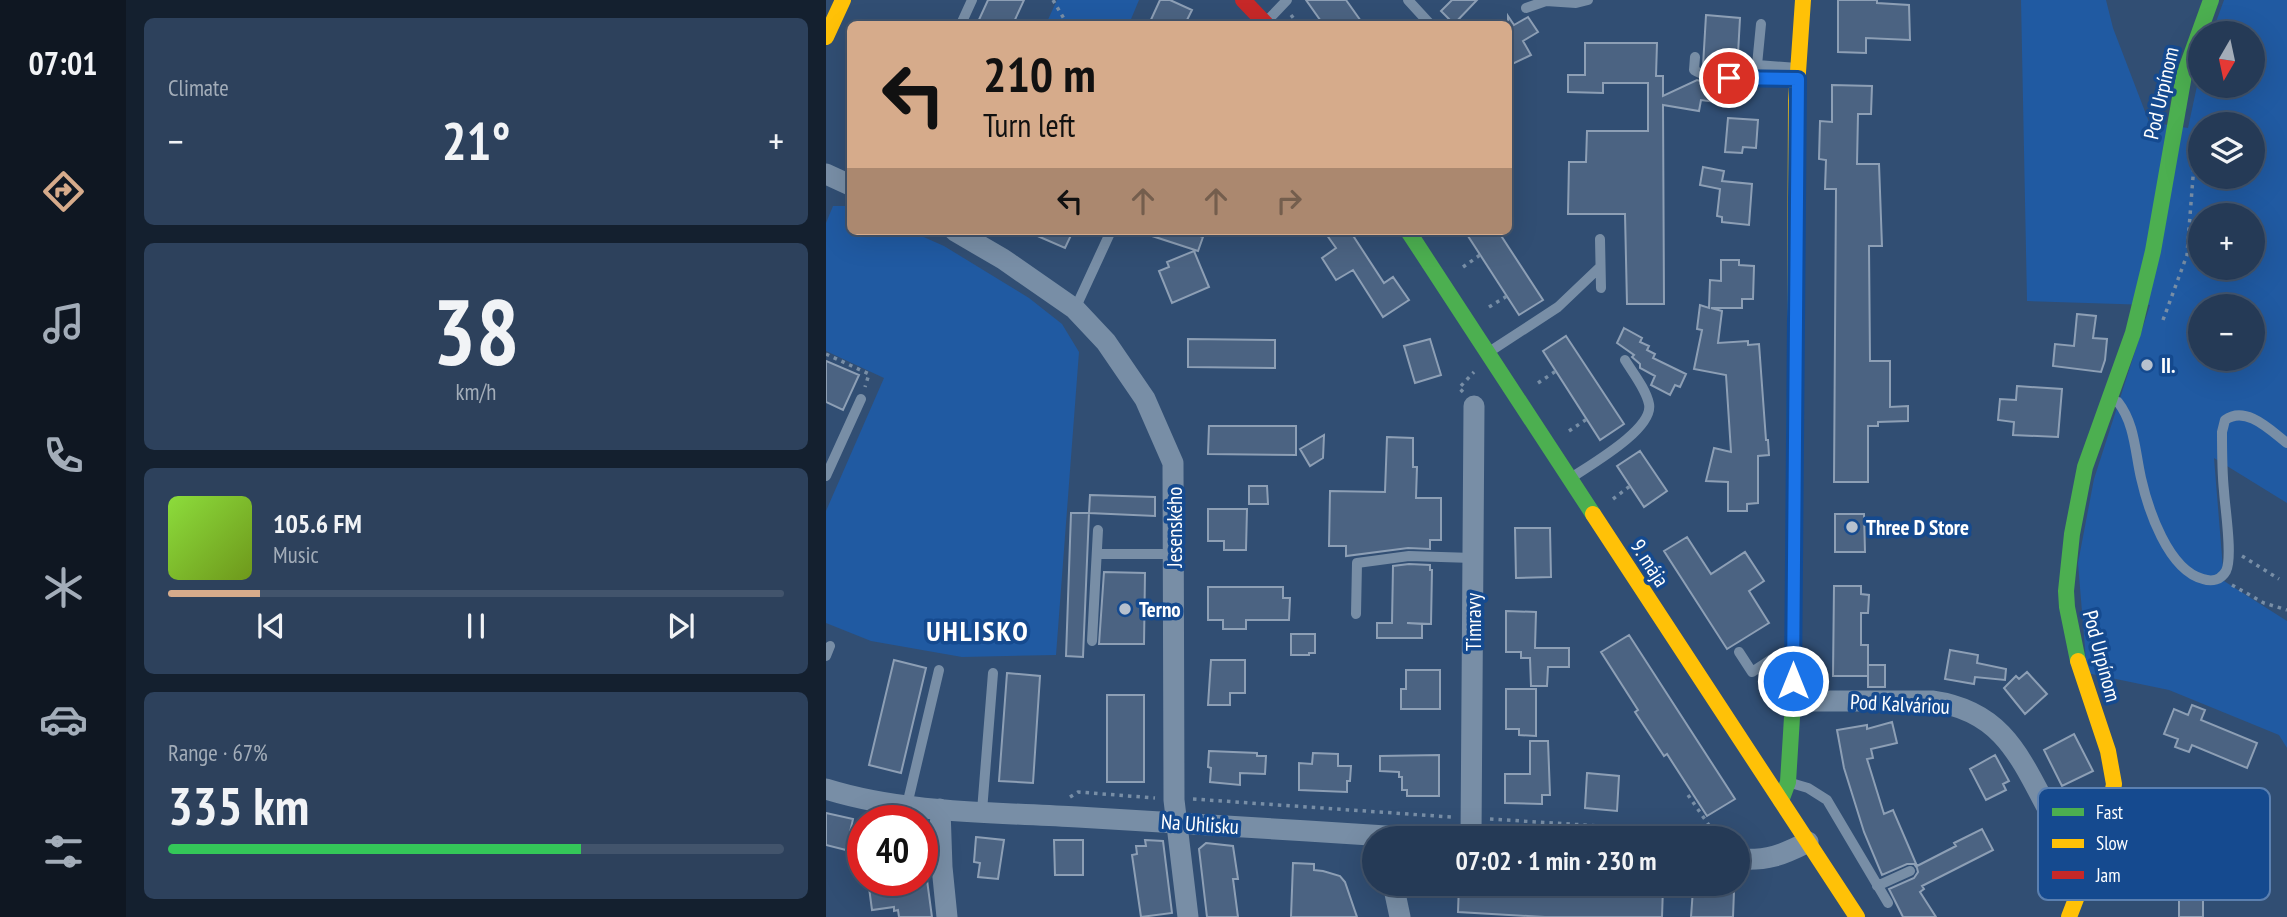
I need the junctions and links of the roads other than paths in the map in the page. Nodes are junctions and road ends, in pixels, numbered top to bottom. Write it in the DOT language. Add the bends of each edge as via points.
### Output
graph roads {
  1 [pos="843,0"];
  2 [pos="972,0"];
  3 [pos="1243,0"];
  4 [pos="1287,0"];
  5 [pos="1408,0"];
  6 [pos="1588,0"];
  7 [pos="1803,0"];
  8 [pos="2211,0"];
  9 [pos="1526,8"];
  10 [pos="962,21"];
  11 [pos="1262,21"];
  12 [pos="1268,21"];
  13 [pos="1427,21"];
  14 [pos="1761,24"];
  15 [pos="826,37"];
  16 [pos="1695,57"];
  17 [pos="1798,74"];
  18 [pos="826,174"];
  19 [pos="847,184"];
  20 [pos="962,235"];
  21 [pos="1109,235"];
  22 [pos="1411,235"];
  23 [pos="1600,239"];
  24 [pos="1600,267"];
  25 [pos="1601,288"];
  26 [pos="1075,309"];
  27 [pos="1488,353"];
  28 [pos="1625,360"];
  29 [pos="861,399"];
  30 [pos="2108,401"];
  31 [pos="1474,406"];
  32 [pos="2287,443"];
  33 [pos="826,476"];
  34 [pos="1570,479"];
  35 [pos="1098,530"];
  36 [pos="1097,554"];
  37 [pos="1174,554"];
  38 [pos="1473,558"];
  39 [pos="1356,614"];
  40 [pos="1092,642"];
  41 [pos="1739,652"];
  42 [pos="1793,661"];
  43 [pos="939,670"];
  44 [pos="993,673"];
  45 [pos="1793,701"];
  46 [pos="1788,782"];
  47 [pos="2113,788"];
  48 [pos="826,789"];
  49 [pos="2038,792"];
  50 [pos="1781,801"];
  51 [pos="907,805"];
  52 [pos="940,809"];
  53 [pos="982,811"];
  54 [pos="1175,822"];
  55 [pos="1471,826"];
  56 [pos="1362,835"];
  57 [pos="1808,842"];
  58 [pos="1750,860"];
  59 [pos="1910,872"];
  60 [pos="1877,887"];
  61 [pos="1396,896"];
  62 [pos="2075,900"];
  63 [pos="1888,902"];
  64 [pos="947,917"];
  65 [pos="1188,917"];
  66 [pos="1400,917"];
  67 [pos="1857,917"];
  68 [pos="2069,917"];
  1 -- 15 [label="street"];
  2 -- 10 [label="lane"];
  3 -- 11 [label="street"];
  4 -- 12 [label="lane"];
  5 -- 13 [label="lane"];
  6 -- 9 [label="lane" via="1546,1"];
  7 -- 17 [label="street"];
  8 -- 30 [label="street, Pod Urpínom" via="2184,75 2153,251 2133,333"];
  14 -- 17 [label="lane" via="1757,65"];
  16 -- 17 [label="lane" via="1694,71 1703,76 1755,80"];
  17 -- 42 [label="street"];
  18 -- 19 [label="street"];
  20 -- 26 [label="street, Jesenského"];
  21 -- 26 [label="lane"];
  22 -- 27 [label="street, 9. mája"];
  23 -- 24 [label="lane"];
  24 -- 25 [label="lane"];
  24 -- 27 [label="lane" via="1558,307"];
  26 -- 37 [label="street, Jesenského" via="1106,342 1145,398 1173,463"];
  27 -- 34 [label="street, 9. mája"];
  28 -- 34 [label="lane" via="1647,396 1647,418 1632,435"];
  29 -- 33 [label="lane"];
  30 -- 32 [label="lane" via="2118,402 2130,421 2141,479 2170,551 2187,571 2206,580 2219,578 2227,567 2221,432 2225,420 2236,414 2244,416"];
  30 -- 47 [label="street, Pod Urpínom" via="2079,494 2066,591 2079,667 2108,751"];
  31 -- 38 [label="street, Timravy"];
  34 -- 50 [label="street, 9. mája"];
  35 -- 36 [label="lane"];
  36 -- 37 [label="lane"];
  36 -- 40 [label="lane"];
  37 -- 54 [label="street, Jesenského"];
  38 -- 39 [label="lane" via="1409,556 1357,563"];
  38 -- 55 [label="street, Timravy"];
  41 -- 42 [label="lane" via="1752,672 1772,659"];
  42 -- 45 [label="street"];
  43 -- 51 [label="lane"];
  44 -- 53 [label="lane"];
  45 -- 46 [label="street"];
  45 -- 49 [label="street, Pod Kalváriou" via="1951,704 1977,714 2000,732"];
  46 -- 50 [label="street"];
  46 -- 60 [label="lane" via="1827,800"];
  48 -- 51 [label="street, Na Uhlisku"];
  50 -- 57 [label="street, 9. mája"];
  52 -- 53 [label="street, Na Uhlisku"];
  52 -- 64 [label="street"];
  53 -- 54 [label="street, Na Uhlisku"];
  54 -- 56 [label="street, Na Uhlisku"];
  54 -- 65 [label="street, Jesenského"];
  57 -- 58 [label="street" via="1773,858"];
  57 -- 67 [label="street, 9. mája"];
  59 -- 60 [label="lane"];
  60 -- 63 [label="lane"];
  61 -- 66 [label="street"];
  62 -- 68 [label="street, Pod Urpínom"];
}
